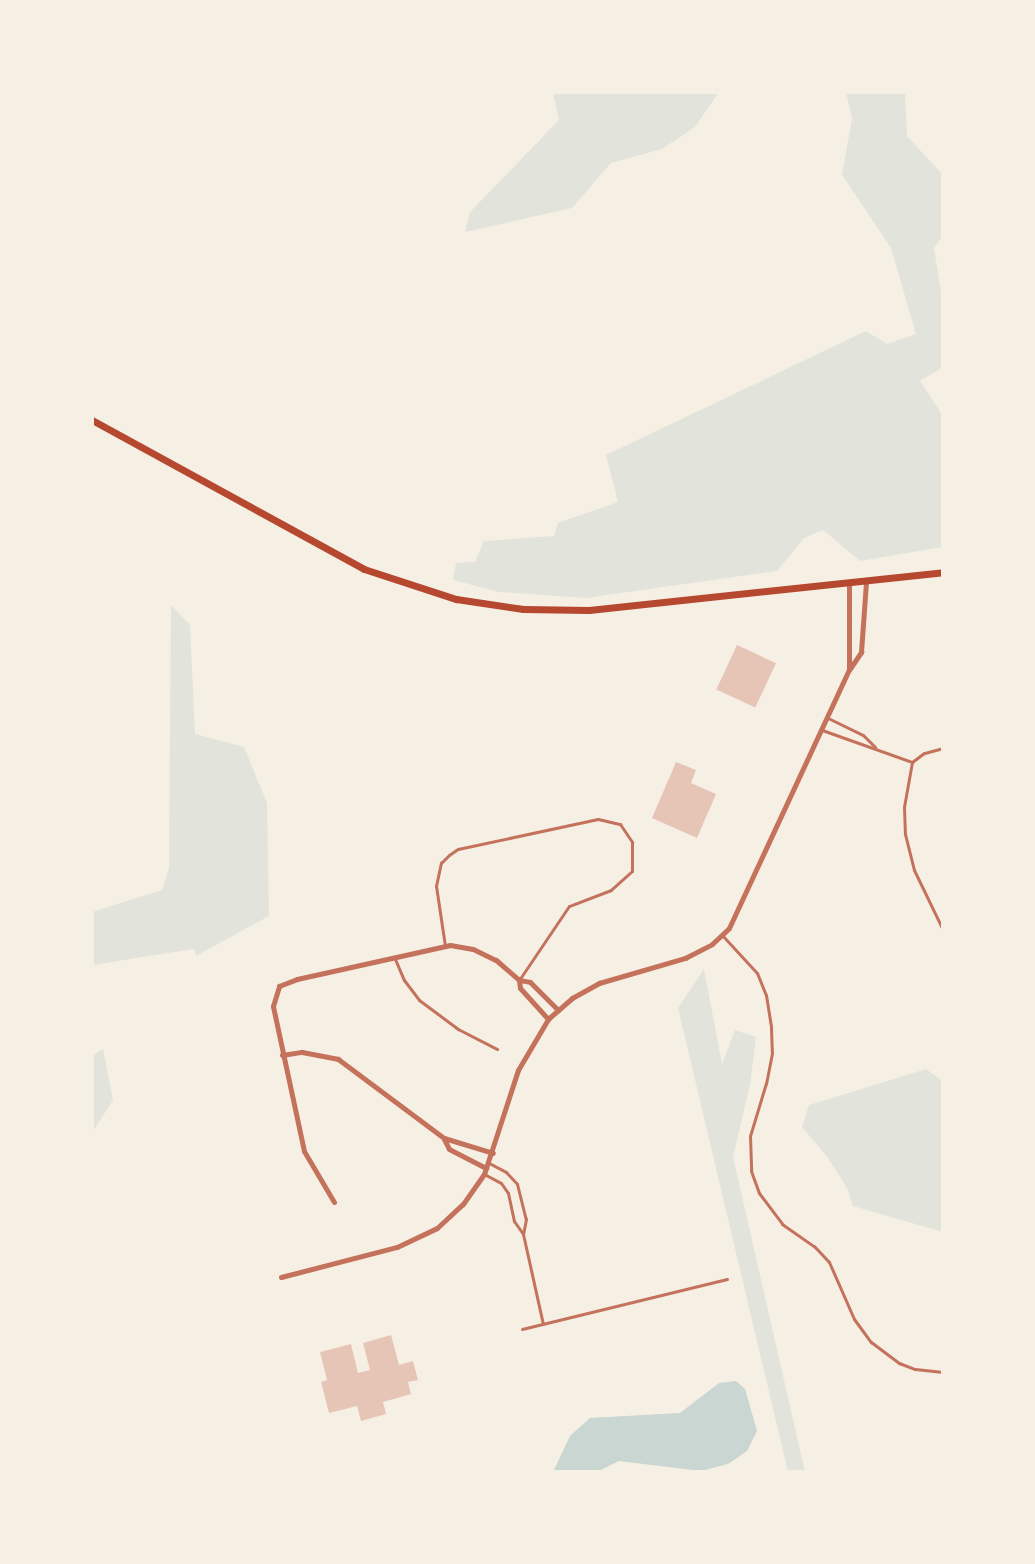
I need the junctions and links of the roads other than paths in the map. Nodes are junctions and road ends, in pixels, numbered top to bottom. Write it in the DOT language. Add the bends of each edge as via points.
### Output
graph roads {
  1 [pos="92,420"];
  2 [pos="943,572"];
  3 [pos="866,582"];
  4 [pos="849,584"];
  5 [pos="849,670"];
  6 [pos="827,717"];
  7 [pos="822,730"];
  8 [pos="875,747"];
  9 [pos="943,748"];
  10 [pos="912,762"];
  11 [pos="943,930"];
  12 [pos="722,935"];
  13 [pos="445,946"];
  14 [pos="394,957"];
  15 [pos="519,980"];
  16 [pos="558,1010"];
  17 [pos="548,1019"];
  18 [pos="497,1049"];
  19 [pos="282,1055"];
  20 [pos="444,1138"];
  21 [pos="493,1153"];
  22 [pos="486,1169"];
  23 [pos="334,1202"];
  24 [pos="523,1234"];
  25 [pos="281,1277"];
  26 [pos="727,1279"];
  27 [pos="543,1324"];
  28 [pos="522,1329"];
  29 [pos="943,1372"];
  1 -- 4 [label="main road" via="364,569 456,599 523,609 589,610"];
  2 -- 3 [label="main road"];
  3 -- 4 [label="main road"];
  3 -- 5 [label="street" via="863,644"];
  4 -- 5 [label="street"];
  5 -- 6 [label="street"];
  6 -- 7 [label="street"];
  6 -- 8 [label="lane"];
  7 -- 8 [label="lane"];
  7 -- 12 [label="street" via="741,908"];
  8 -- 10 [label="lane"];
  9 -- 10 [label="lane"];
  10 -- 11 [label="lane" via="905,834 914,870"];
  12 -- 16 [label="street" via="685,958 599,983"];
  12 -- 29 [label="lane" via="757,973 771,1028 772,1053 750,1136 751,1171 759,1193 782,1224 829,1262 854,1319 880,1351 915,1369"];
  13 -- 14 [label="street"];
  13 -- 15 [label="street" via="473,949"];
  13 -- 15 [label="lane" via="436,886 441,863 449,855 598,819 620,824 632,842 632,871 611,890 569,906"];
  14 -- 18 [label="lane" via="419,1000"];
  14 -- 19 [label="street" via="279,986 273,1006"];
  15 -- 16 [label="street" via="530,982"];
  15 -- 17 [label="street"];
  16 -- 17 [label="street"];
  17 -- 21 [label="street" via="518,1070"];
  19 -- 20 [label="street" via="302,1052 338,1059"];
  19 -- 23 [label="street" via="304,1151"];
  20 -- 21 [label="street"];
  20 -- 22 [label="street" via="449,1149"];
  21 -- 22 [label="street"];
  22 -- 24 [label="lane" via="505,1187"];
  22 -- 24 [label="lane" via="517,1184 526,1219"];
  22 -- 25 [label="street" via="452,1216 417,1239"];
  24 -- 27 [label="lane"];
  26 -- 27 [label="lane"];
  27 -- 28 [label="lane"];
}
